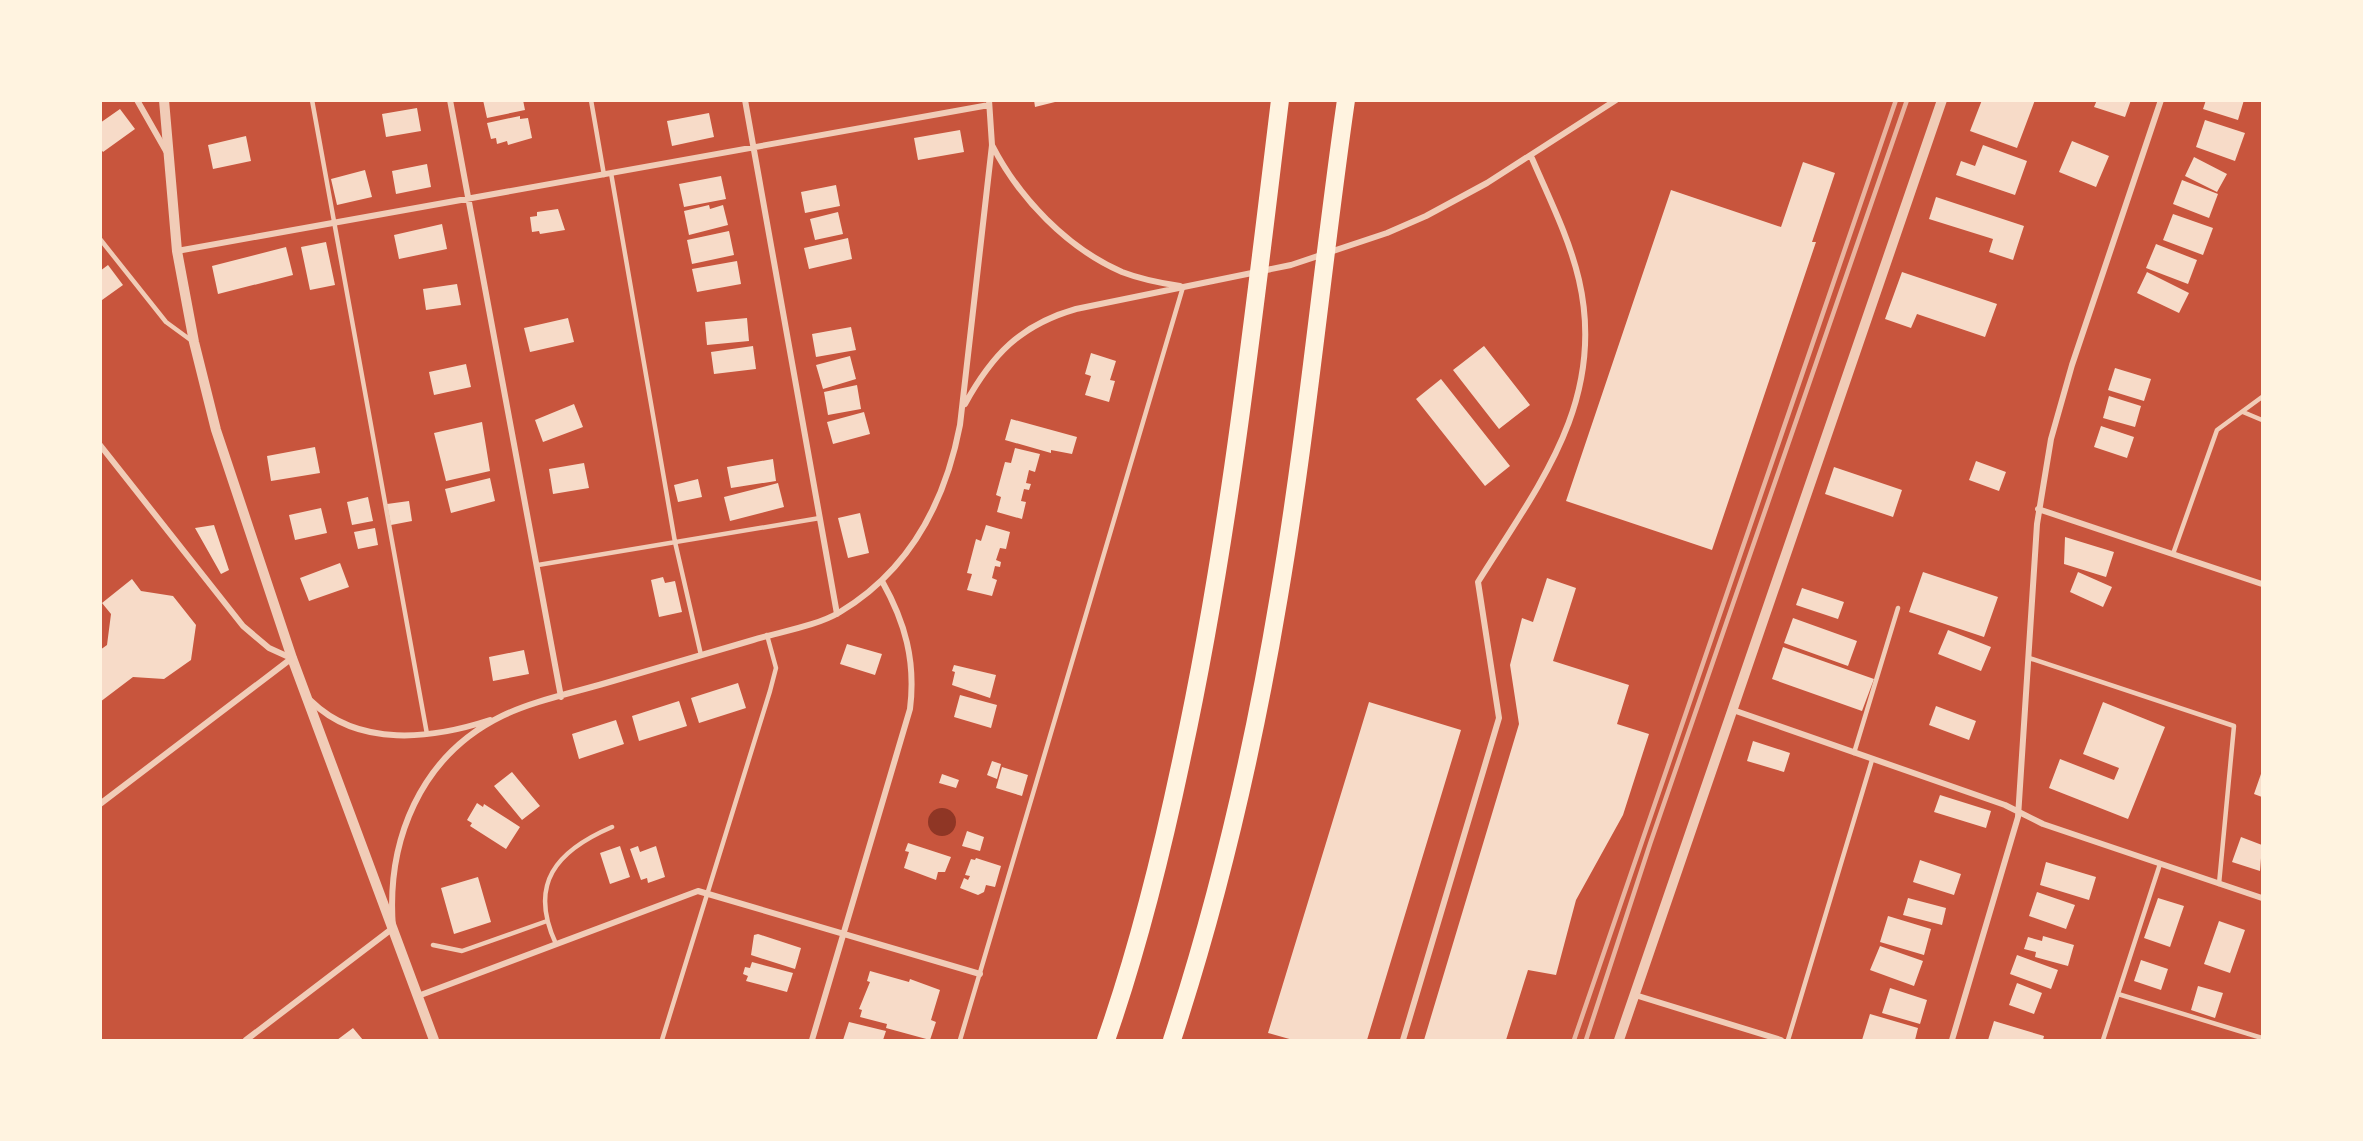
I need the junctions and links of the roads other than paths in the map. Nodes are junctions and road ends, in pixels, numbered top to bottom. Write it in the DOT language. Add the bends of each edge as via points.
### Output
graph roads {
  1 [pos="137,100"];
  2 [pos="164,100"];
  3 [pos="312,100"];
  4 [pos="450,100"];
  5 [pos="591,100"];
  6 [pos="745,100"];
  7 [pos="1280,100"];
  8 [pos="1346,100"];
  9 [pos="1616,100"];
  10 [pos="1942,100"];
  11 [pos="2161,100"];
  12 [pos="989,103"];
  13 [pos="992,145"];
  14 [pos="754,148"];
  15 [pos="1531,156"];
  16 [pos="169,157"];
  17 [pos="611,173"];
  18 [pos="604,175"];
  19 [pos="471,198"];
  20 [pos="336,222"];
  21 [pos="100,239"];
  22 [pos="177,251"];
  23 [pos="1183,287"];
  24 [pos="194,342"];
  25 [pos="2262,397"];
  26 [pos="963,408"];
  27 [pos="2244,412"];
  28 [pos="2262,420"];
  29 [pos="100,445"];
  30 [pos="103,455"];
  31 [pos="2038,509"];
  32 [pos="820,518"];
  33 [pos="675,542"];
  34 [pos="2174,554"];
  35 [pos="538,565"];
  36 [pos="882,581"];
  37 [pos="2262,584"];
  38 [pos="1898,608"];
  39 [pos="837,614"];
  40 [pos="767,636"];
  41 [pos="701,655"];
  42 [pos="292,658"];
  43 [pos="2029,658"];
  44 [pos="561,697"];
  45 [pos="307,698"];
  46 [pos="1733,710"];
  47 [pos="502,716"];
  48 [pos="427,734"];
  49 [pos="1854,753"];
  50 [pos="1872,760"];
  51 [pos="100,804"];
  52 [pos="2019,811"];
  53 [pos="612,827"];
  54 [pos="2160,864"];
  55 [pos="2219,884"];
  56 [pos="706,894"];
  57 [pos="2262,898"];
  58 [pos="547,921"];
  59 [pos="393,928"];
  60 [pos="843,934"];
  61 [pos="556,944"];
  62 [pos="434,945"];
  63 [pos="980,974"];
  64 [pos="2118,994"];
  65 [pos="1635,995"];
  66 [pos="418,996"];
  67 [pos="2262,1038"];
  68 [pos="246,1041"];
  69 [pos="434,1041"];
  70 [pos="662,1041"];
  71 [pos="812,1041"];
  72 [pos="960,1041"];
  73 [pos="1106,1041"];
  74 [pos="1172,1041"];
  75 [pos="1403,1041"];
  76 [pos="1619,1041"];
  77 [pos="1781,1041"];
  78 [pos="1788,1041"];
  79 [pos="1952,1041"];
  80 [pos="2103,1041"];
  1 -- 16 [label="street"];
  2 -- 16 [label="street"];
  3 -- 20 [label="lane"];
  4 -- 19 [label="street"];
  5 -- 18 [label="lane"];
  6 -- 14 [label="street"];
  7 -- 73 [label="highway" via="1224,539 1206,644 1160,857"];
  8 -- 74 [label="highway" via="1289,536 1261,693 1207,923"];
  9 -- 15 [label="street"];
  10 -- 46 [label="street"];
  11 -- 31 [label="street" via="2066,386"];
  12 -- 13 [label="street"];
  12 -- 14 [label="street"];
  13 -- 23 [label="street" via="1028,197 1071,242 1122,272"];
  13 -- 26 [label="street"];
  14 -- 17 [label="street"];
  14 -- 32 [label="street"];
  15 -- 23 [label="street" via="1426,216 1364,242 1291,265"];
  15 -- 75 [label="street" via="1567,241 1579,281 1583,371 1572,420 1555,458 1478,582 1499,718"];
  16 -- 22 [label="street"];
  17 -- 18 [label="street"];
  17 -- 33 [label="lane"];
  18 -- 19 [label="street"];
  19 -- 20 [label="street"];
  19 -- 35 [label="street"];
  20 -- 22 [label="street"];
  20 -- 48 [label="lane"];
  21 -- 24 [label="lane" via="166,322"];
  22 -- 24 [label="street"];
  23 -- 26 [label="street" via="1076,309 1028,329 984,370"];
  23 -- 63 [label="lane"];
  24 -- 42 [label="street" via="225,462"];
  25 -- 27 [label="lane"];
  26 -- 36 [label="street" via="955,453 939,502 902,561"];
  27 -- 28 [label="lane"];
  27 -- 34 [label="lane" via="2217,430"];
  29 -- 30 [label="street"];
  30 -- 42 [label="street" via="243,626 269,648"];
  31 -- 34 [label="street"];
  31 -- 43 [label="street"];
  32 -- 33 [label="lane"];
  32 -- 39 [label="street"];
  33 -- 35 [label="lane"];
  33 -- 41 [label="lane"];
  34 -- 37 [label="street"];
  35 -- 44 [label="street"];
  36 -- 39 [label="street"];
  36 -- 60 [label="street" via="905,631 913,692"];
  38 -- 49 [label="lane"];
  39 -- 40 [label="street"];
  40 -- 41 [label="street"];
  40 -- 56 [label="lane" via="776,668"];
  41 -- 44 [label="street"];
  42 -- 45 [label="street"];
  42 -- 51 [label="street"];
  43 -- 52 [label="street"];
  43 -- 55 [label="lane" via="2234,726"];
  44 -- 47 [label="street"];
  45 -- 48 [label="street" via="335,720 358,730 383,735"];
  45 -- 59 [label="street"];
  46 -- 49 [label="street"];
  46 -- 65 [label="street"];
  47 -- 48 [label="street"];
  47 -- 59 [label="street" via="455,749 411,808 394,863"];
  49 -- 50 [label="street"];
  50 -- 52 [label="street"];
  50 -- 78 [label="lane"];
  52 -- 54 [label="street" via="2043,824"];
  52 -- 79 [label="street"];
  53 -- 58 [label="lane" via="585,839 553,871 545,891"];
  54 -- 55 [label="street"];
  54 -- 64 [label="lane"];
  55 -- 57 [label="street"];
  56 -- 60 [label="street"];
  56 -- 61 [label="street" via="698,891"];
  56 -- 70 [label="lane"];
  58 -- 61 [label="lane"];
  58 -- 62 [label="lane" via="462,951"];
  59 -- 66 [label="street"];
  59 -- 68 [label="street"];
  60 -- 63 [label="street"];
  60 -- 71 [label="street"];
  61 -- 66 [label="street"];
  63 -- 72 [label="lane"];
  64 -- 67 [label="lane"];
  64 -- 80 [label="lane"];
  65 -- 76 [label="street"];
  65 -- 77 [label="street"];
  66 -- 69 [label="street"];
}
